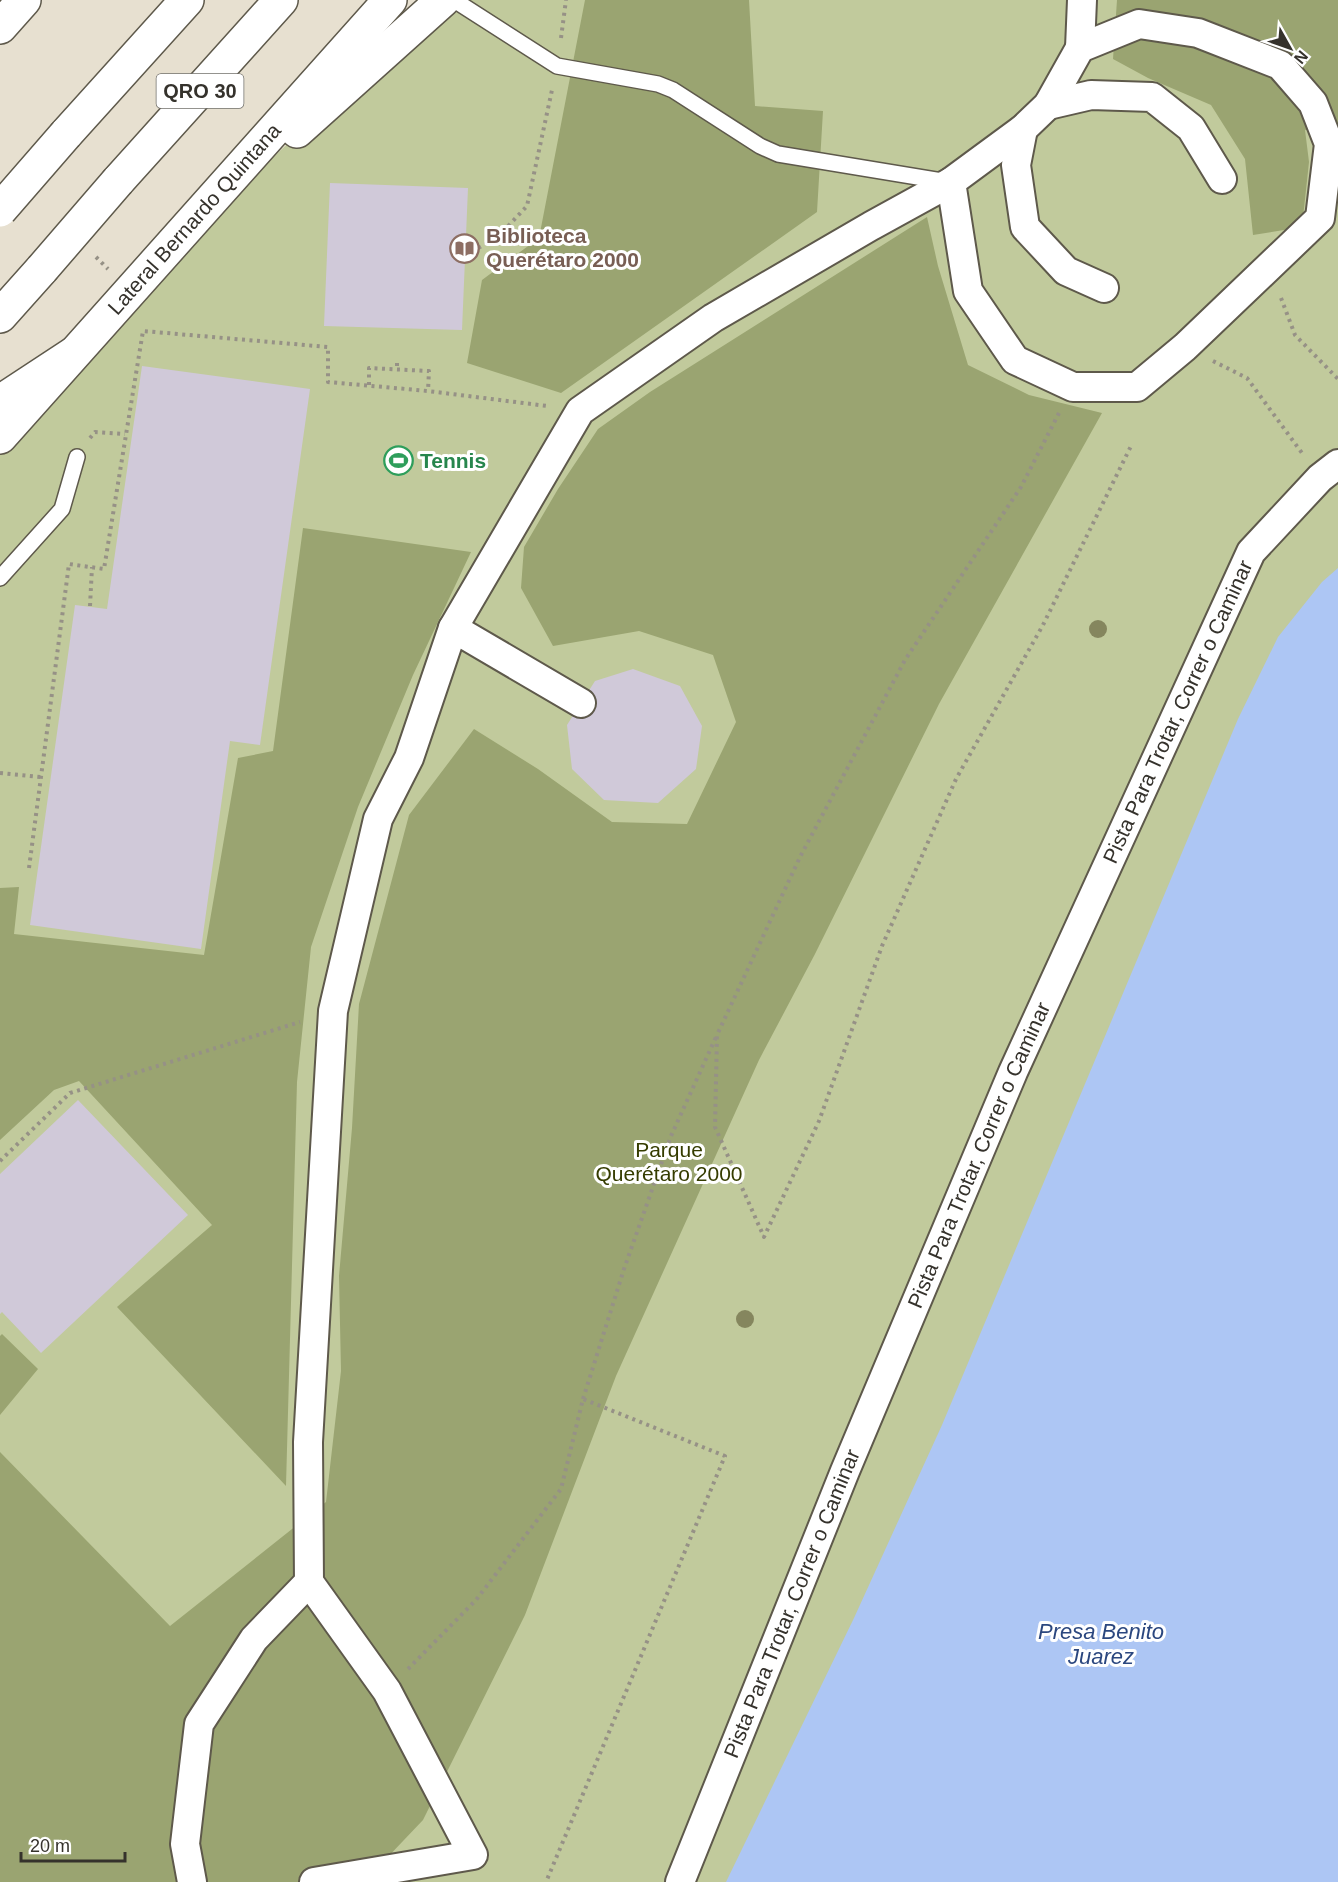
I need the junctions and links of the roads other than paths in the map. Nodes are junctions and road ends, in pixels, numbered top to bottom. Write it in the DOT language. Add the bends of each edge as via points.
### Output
graph roads {
  1 [pos="24,0"];
  2 [pos="187,0"];
  3 [pos="281,0"];
  4 [pos="390,0"];
  5 [pos="443,0"];
  6 [pos="454,0"];
  7 [pos="1082,0"];
  8 [pos="0,27"];
  9 [pos="1080,48"];
  10 [pos="1048,105"];
  11 [pos="1023,129"];
  12 [pos="1334,144"];
  13 [pos="1222,179"];
  14 [pos="951,182"];
  15 [pos="0,210"];
  16 [pos="1329,219"];
  17 [pos="171,244"];
  18 [pos="1104,288"];
  19 [pos="0,316"];
  20 [pos="74,354"];
  21 [pos="0,402"];
  22 [pos="0,436"];
  23 [pos="77,456"];
  24 [pos="1329,471"];
  25 [pos="0,578"];
  26 [pos="453,628"];
  27 [pos="581,703"];
  28 [pos="309,1582"];
  29 [pos="192,1882"];
  30 [pos="314,1882"];
  31 [pos="680,1882"];
  1 -- 8 [label="street"];
  2 -- 15 [label="street, QRO 30, bridge"];
  3 -- 19 [label="street, QRO 30, bridge"];
  4 -- 17 [label="street, Lateral Bernardo Quintana"];
  5 -- 17 [label="street"];
  6 -- 14 [label="lane" via="557,66 658,84 778,154"];
  7 -- 9 [label="street"];
  9 -- 10 [label="street"];
  9 -- 12 [label="street" via="1139,24 1198,33 1280,65 1313,103"];
  10 -- 11 [label="street"];
  10 -- 13 [label="street" via="1091,95 1152,97 1191,128"];
  11 -- 14 [label="street"];
  11 -- 18 [label="street" via="1016,165 1025,227 1066,271"];
  12 -- 16 [label="street"];
  14 -- 16 [label="street" via="969,291 1015,360 1073,387 1137,387"];
  14 -- 26 [label="street" via="713,318 580,411"];
  17 -- 20 [label="street, Lateral Bernardo Quintana"];
  20 -- 21 [label="street"];
  20 -- 22 [label="street, Lateral Bernardo Quintana"];
  23 -- 25 [label="lane" via="62,509"];
  24 -- 31 [label="street, Pista Para Trotar, Correr o Caminar" via="1251,552 1013,1071 845,1471"];
  26 -- 27 [label="street"];
  26 -- 28 [label="street" via="409,758 378,819 333,1011 308,1442"];
  28 -- 29 [label="street" via="254,1639 199,1724 185,1844"];
  28 -- 30 [label="street" via="387,1690 473,1855"];
}
